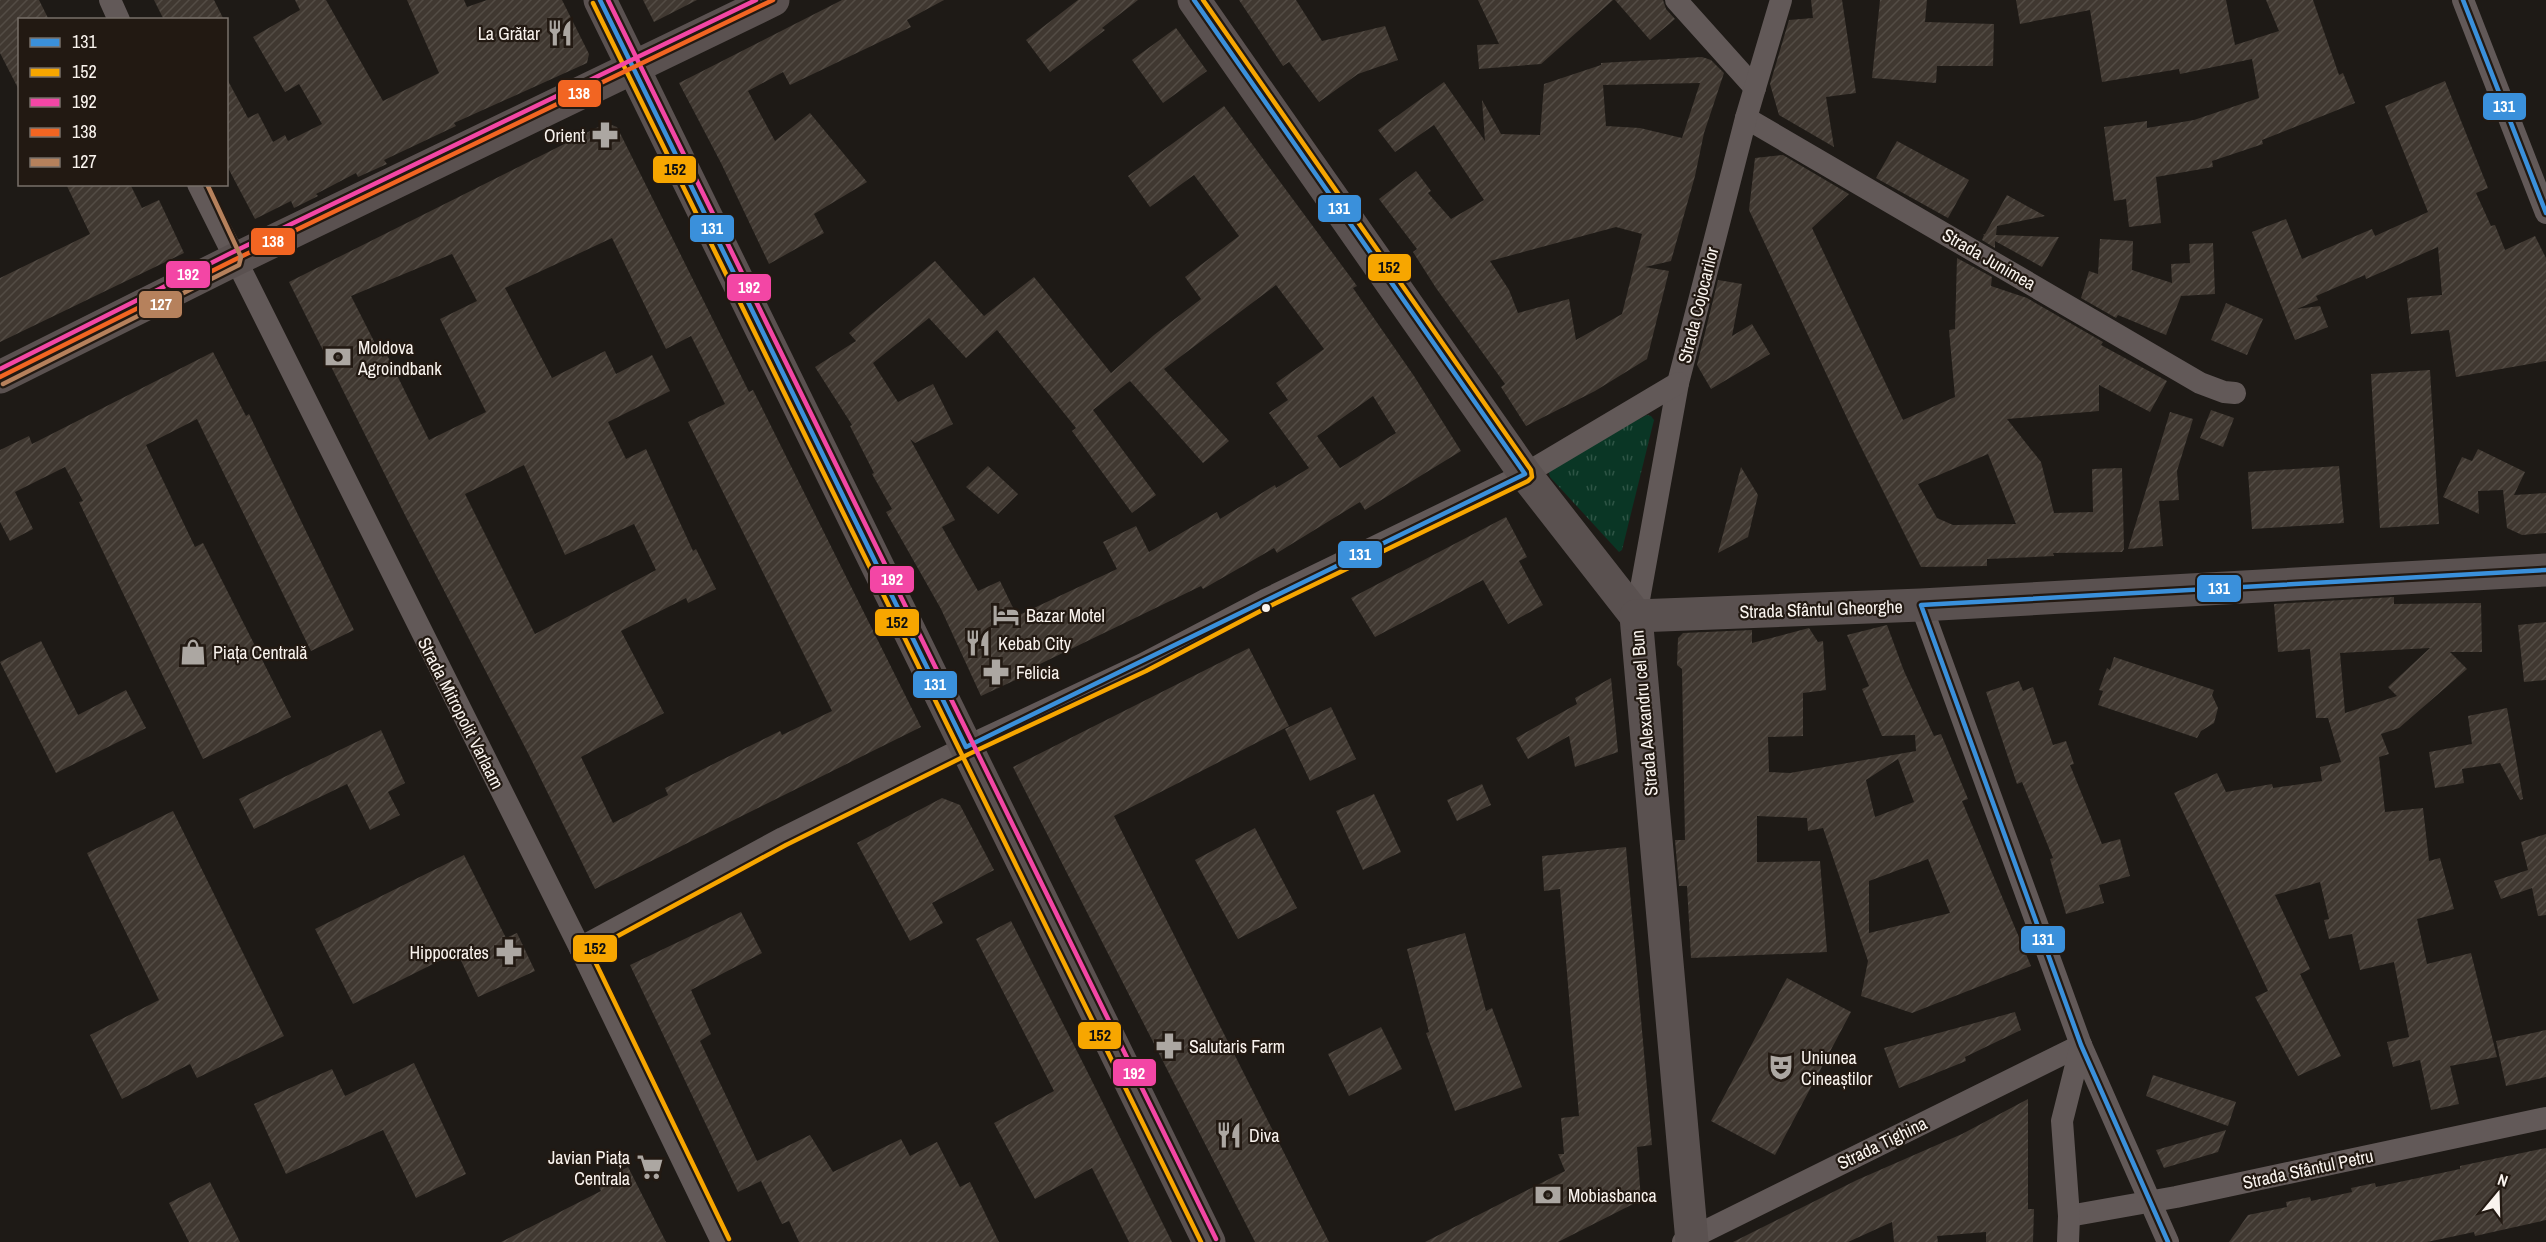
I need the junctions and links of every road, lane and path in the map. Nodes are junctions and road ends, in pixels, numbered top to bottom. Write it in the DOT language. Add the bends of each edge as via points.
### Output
graph roads {
  1 [pos="110,0"];
  2 [pos="600,0"];
  3 [pos="773,0"];
  4 [pos="1194,0"];
  5 [pos="1676,0"];
  6 [pos="1782,0"];
  7 [pos="2463,0"];
  8 [pos="118,18"];
  9 [pos="633,68"];
  10 [pos="1755,88"];
  11 [pos="1746,118"];
  12 [pos="199,186"];
  13 [pos="2546,213"];
  14 [pos="234,260"];
  15 [pos="0,377"];
  16 [pos="1678,383"];
  17 [pos="2235,393"];
  18 [pos="1525,474"];
  19 [pos="2546,570"];
  20 [pos="1922,605"];
  21 [pos="1636,616"];
  22 [pos="966,747"];
  23 [pos="580,948"];
  24 [pos="2081,1045"];
  25 [pos="2546,1118"];
  26 [pos="2150,1202"];
  27 [pos="2069,1216"];
  28 [pos="1689,1241"];
  29 [pos="722,1242"];
  30 [pos="1209,1242"];
  31 [pos="2068,1242"];
  32 [pos="2168,1242"];
  1 -- 8 [label="street"];
  2 -- 9 [label="street"];
  3 -- 9 [label="street"];
  4 -- 18 [label="street, Strada Alexandru cel Bun"];
  5 -- 10 [label="street"];
  6 -- 10 [label="street, Strada Cojocarilor"];
  7 -- 13 [label="street"];
  9 -- 14 [label="street"];
  9 -- 22 [label="street"];
  10 -- 11 [label="street, Strada Cojocarilor"];
  11 -- 16 [label="street, Strada Cojocarilor"];
  11 -- 17 [label="street, Strada Junimea" via="2200,383"];
  12 -- 14 [label="street, Strada Mitropolit Varlaam"];
  14 -- 15 [label="street"];
  14 -- 23 [label="street, Strada Mitropolit Varlaam"];
  16 -- 18 [label="street"];
  16 -- 21 [label="street, Strada Cojocarilor"];
  18 -- 21 [label="street, Strada Alexandru cel Bun"];
  18 -- 22 [label="street" via="1143,664"];
  19 -- 20 [label="street, Strada Sfântul Gheorghe"];
  20 -- 21 [label="street, Strada Sfântul Gheorghe"];
  20 -- 24 [label="street"];
  21 -- 28 [label="street, Strada Alexandru cel Bun"];
  22 -- 23 [label="street" via="783,838"];
  22 -- 30 [label="street"];
  23 -- 29 [label="street, Strada Mitropolit Varlaam"];
  24 -- 26 [label="street"];
  24 -- 27 [label="street" via="2062,1121"];
  24 -- 28 [label="street, Strada Tighina"];
  25 -- 26 [label="street, Strada Sfântul Petru"];
  26 -- 27 [label="street, Strada Sfântul Petru"];
  26 -- 32 [label="street"];
  27 -- 31 [label="street"];
}
